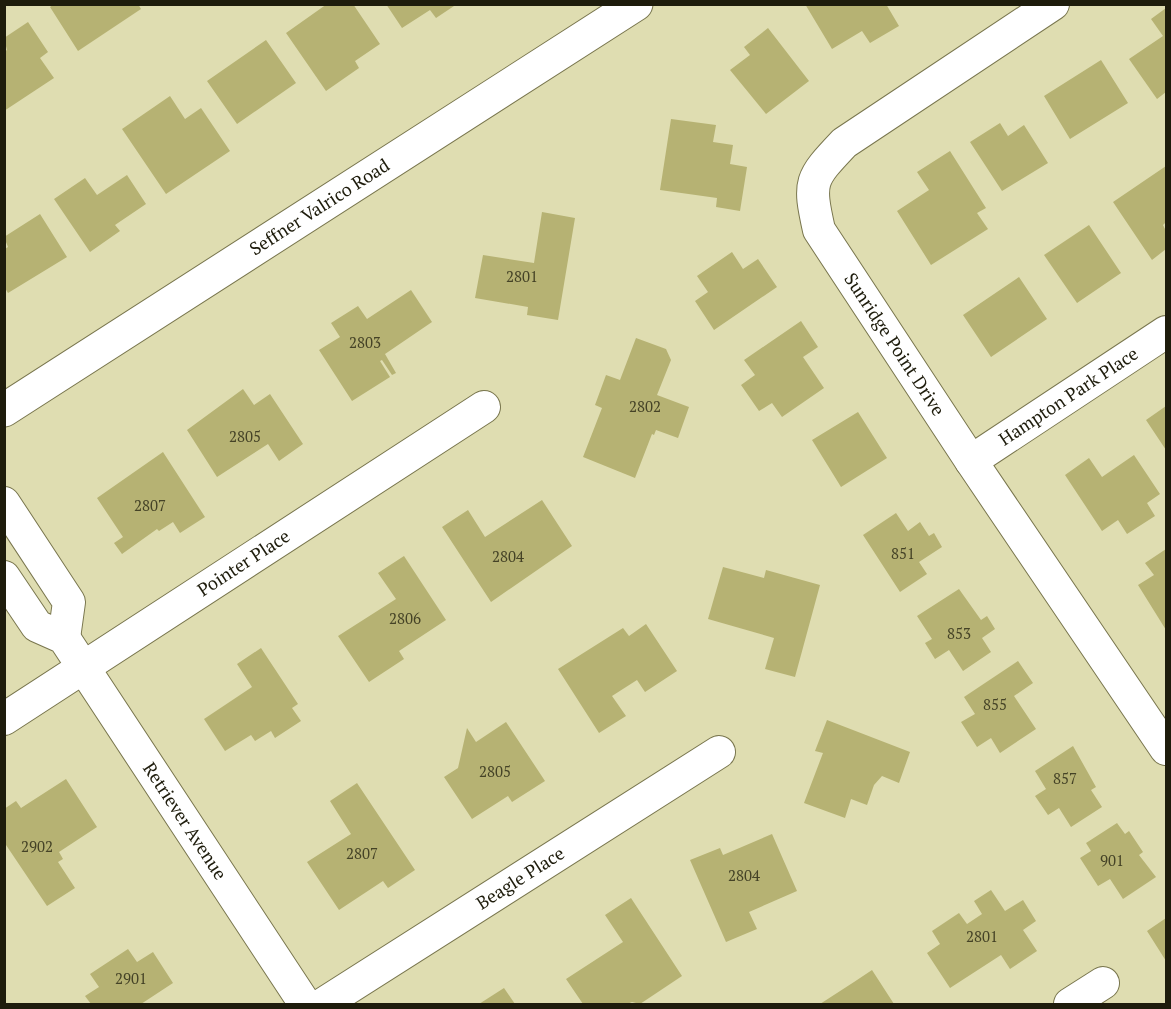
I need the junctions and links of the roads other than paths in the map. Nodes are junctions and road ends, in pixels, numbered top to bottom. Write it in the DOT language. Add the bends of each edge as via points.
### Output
graph roads {
  1 [pos="636,4"];
  2 [pos="1053,4"];
  3 [pos="1167,332"];
  4 [pos="484,407"];
  5 [pos="4,410"];
  6 [pos="971,461"];
  7 [pos="4,503"];
  8 [pos="4,577"];
  9 [pos="64,638"];
  10 [pos="84,668"];
  11 [pos="4,718"];
  12 [pos="1164,740"];
  13 [pos="719,752"];
  14 [pos="1103,983"];
  15 [pos="305,1005"];
  16 [pos="323,1005"];
  17 [pos="1070,1005"];
  1 -- 5 [label="street, Seffner Valrico Road"];
  2 -- 6 [label="street, Sunridge Point Drive" via="844,143 819,170 811,194 819,230"];
  3 -- 6 [label="street, Hampton Park Place"];
  4 -- 10 [label="street, Pointer Place"];
  6 -- 12 [label="street, Sunridge Point Drive"];
  7 -- 9 [label="street" via="69,602"];
  8 -- 9 [label="street" via="37,626"];
  9 -- 10 [label="street, Retriever Avenue"];
  10 -- 11 [label="street, Pointer Place"];
  10 -- 15 [label="street, Retriever Avenue"];
  13 -- 16 [label="street, Beagle Place"];
  14 -- 17 [label="street"];
}
